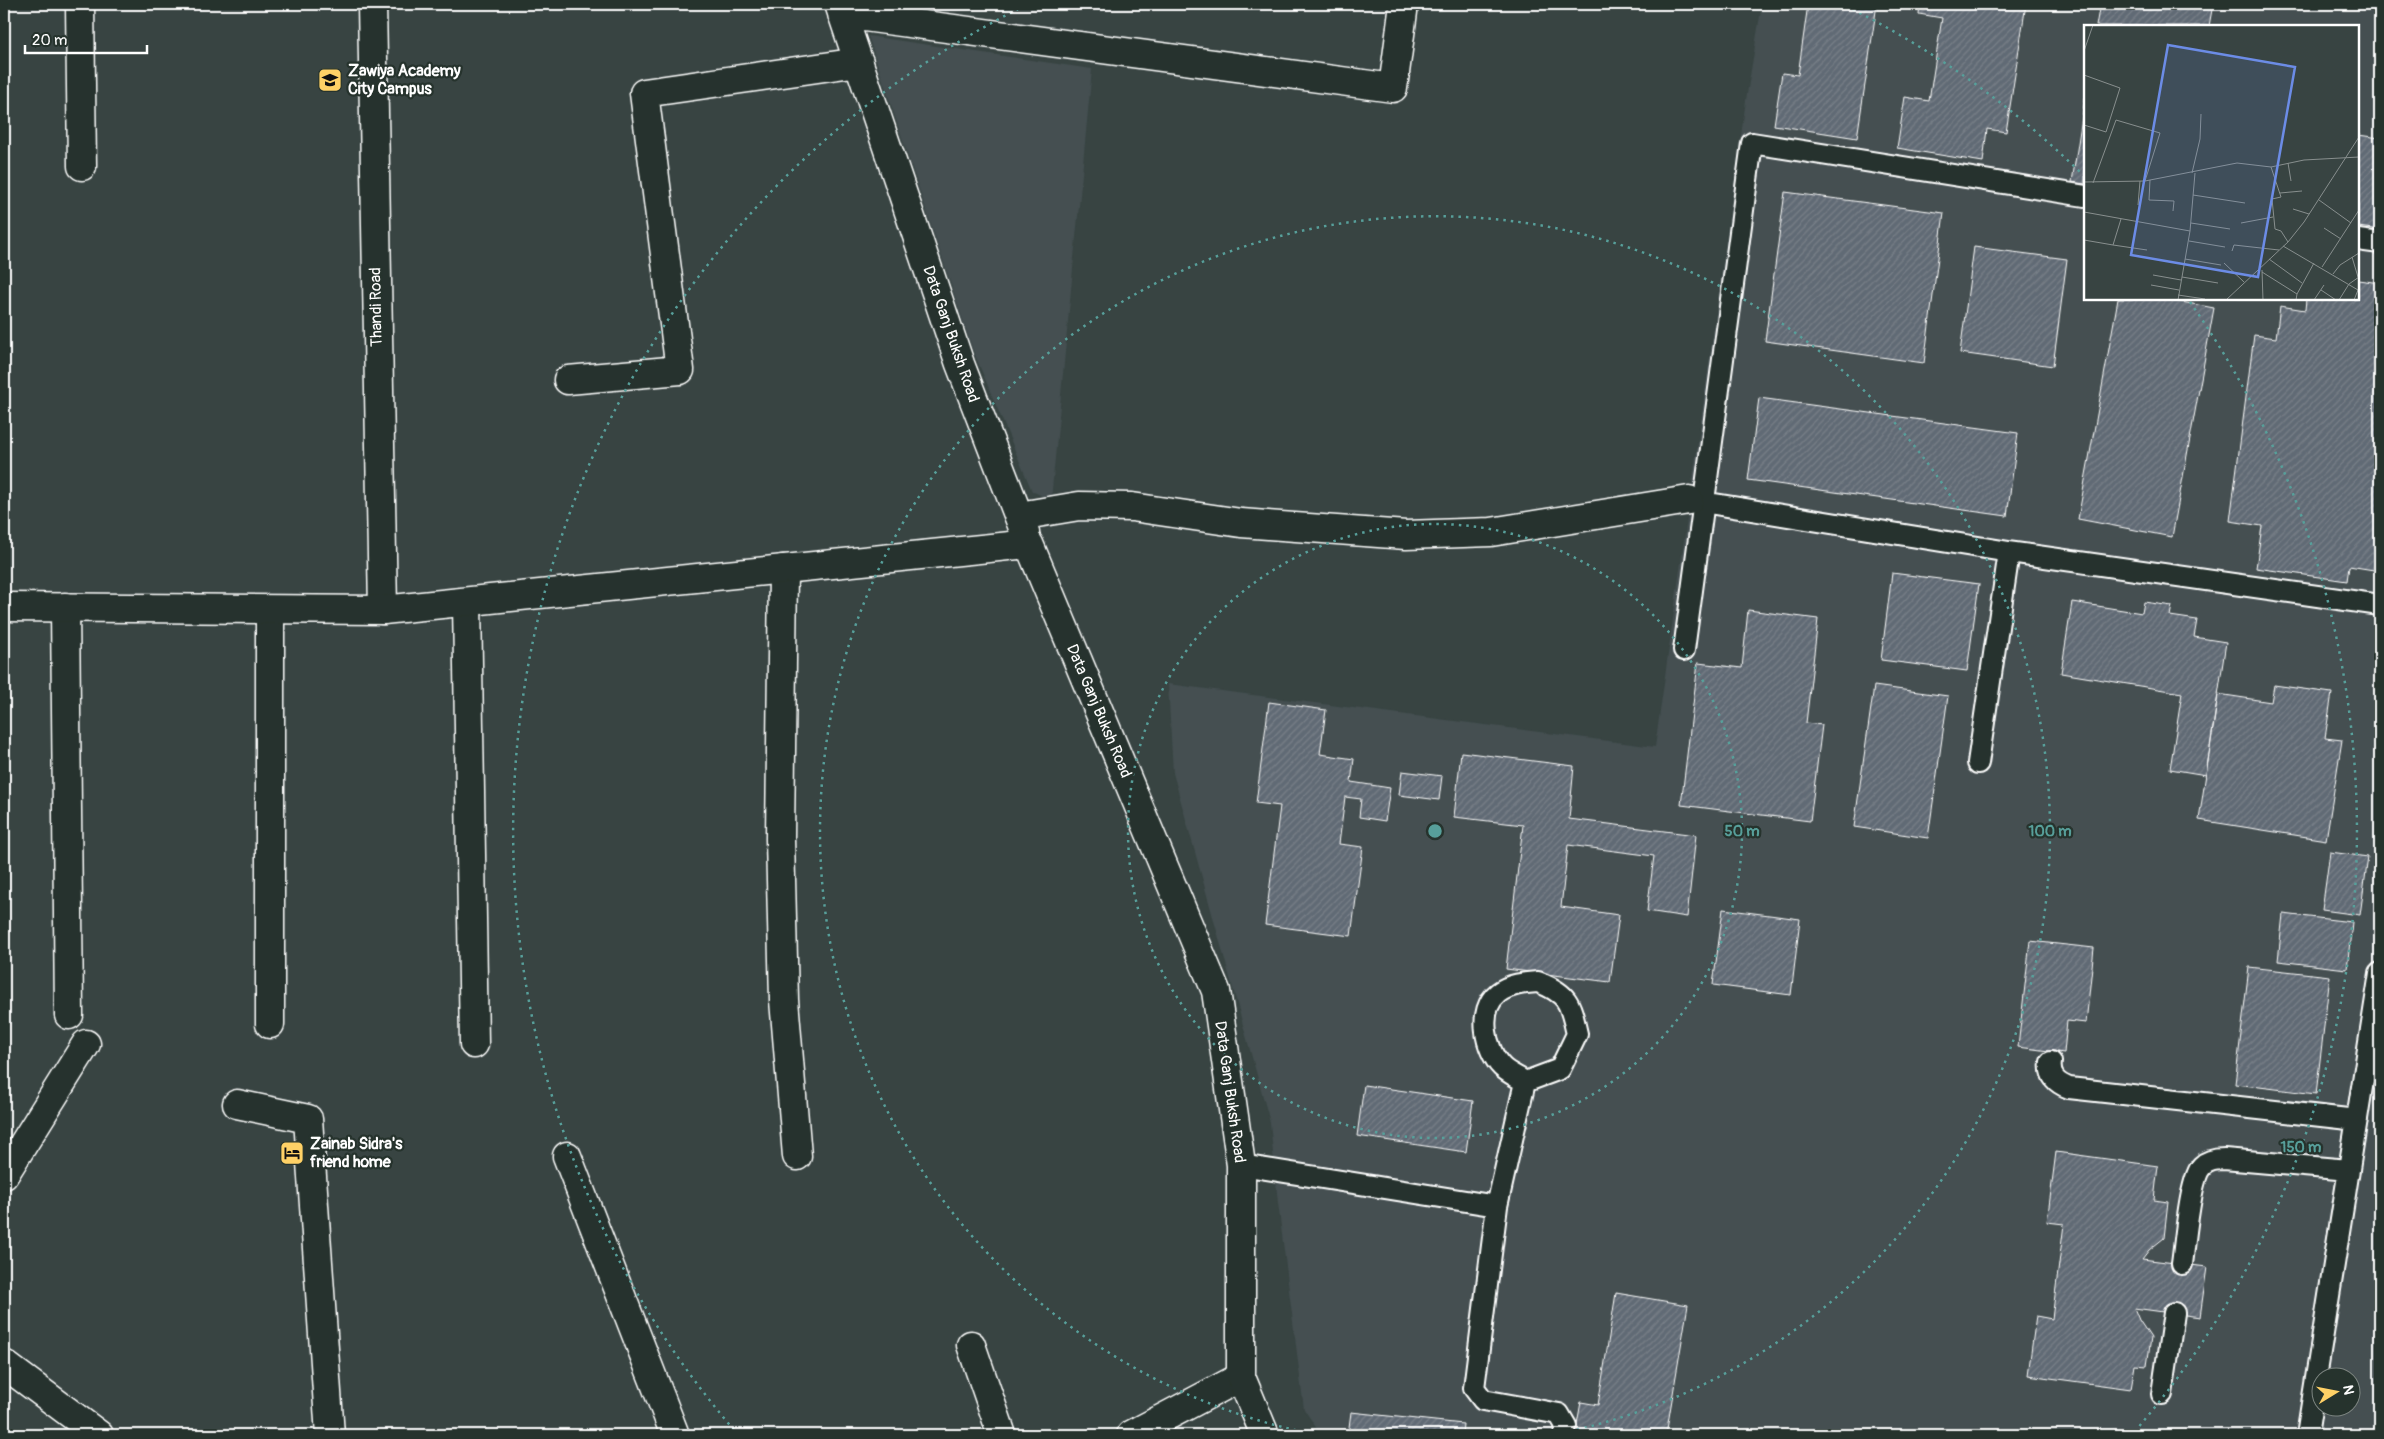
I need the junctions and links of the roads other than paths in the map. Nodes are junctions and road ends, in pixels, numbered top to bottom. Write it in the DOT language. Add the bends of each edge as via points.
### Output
graph roads {
  1 [pos="80,4"];
  2 [pos="372,4"];
  3 [pos="1404,4"];
  4 [pos="840,9"];
  5 [pos="858,62"];
  6 [pos="82,166"];
  7 [pos="2084,196"];
  8 [pos="2359,240"];
  9 [pos="2380,243"];
  10 [pos="568,380"];
  11 [pos="1697,500"];
  12 [pos="1019,516"];
  13 [pos="1029,544"];
  14 [pos="2010,552"];
  15 [pos="782,569"];
  16 [pos="467,602"];
  17 [pos="2380,605"];
  18 [pos="4,607"];
  19 [pos="64,607"];
  20 [pos="270,610"];
  21 [pos="383,610"];
  22 [pos="1684,650"];
  23 [pos="1978,763"];
  24 [pos="2380,973"];
  25 [pos="69,1015"];
  26 [pos="270,1024"];
  27 [pos="86,1044"];
  28 [pos="474,1044"];
  29 [pos="2051,1062"];
  30 [pos="1525,1082"];
  31 [pos="237,1104"];
  32 [pos="2357,1120"];
  33 [pos="567,1156"];
  34 [pos="797,1156"];
  35 [pos="1241,1165"];
  36 [pos="2349,1170"];
  37 [pos="4,1175"];
  38 [pos="1497,1206"];
  39 [pos="2182,1264"];
  40 [pos="2174,1313"];
  41 [pos="970,1345"];
  42 [pos="4,1364"];
  43 [pos="1241,1377"];
  44 [pos="2162,1394"];
  45 [pos="98,1435"];
  46 [pos="330,1435"];
  47 [pos="675,1435"];
  48 [pos="1002,1435"];
  49 [pos="1131,1435"];
  50 [pos="1265,1435"];
  51 [pos="1564,1435"];
  52 [pos="2307,1435"];
  1 -- 6 [label="street"];
  2 -- 21 [label="street, Thandi Road"];
  3 -- 4 [label="street" via="1393,88"];
  4 -- 5 [label="street, Data Ganj Buksh Road"];
  5 -- 10 [label="street" via="644,92 680,370"];
  5 -- 12 [label="street, Data Ganj Buksh Road" via="960,364"];
  7 -- 11 [label="lane" via="1752,143"];
  8 -- 9 [label="lane"];
  11 -- 12 [label="street" via="1610,511 1509,530 1406,535 1242,523 1132,507 1079,506"];
  11 -- 14 [label="lane"];
  11 -- 22 [label="lane"];
  12 -- 13 [label="street, Data Ganj Buksh Road"];
  13 -- 15 [label="street"];
  13 -- 35 [label="street, Data Ganj Buksh Road" via="1216,991"];
  14 -- 17 [label="lane"];
  14 -- 23 [label="lane"];
  15 -- 16 [label="street"];
  15 -- 34 [label="street" via="780,839 784,1000"];
  16 -- 21 [label="street"];
  16 -- 28 [label="street"];
  18 -- 19 [label="street"];
  19 -- 20 [label="street"];
  19 -- 25 [label="street"];
  20 -- 21 [label="street"];
  20 -- 26 [label="street"];
  24 -- 32 [label="lane"];
  27 -- 37 [label="street"];
  29 -- 32 [label="lane" via="2054,1079 2069,1088"];
  30 -- 30 [label="lane" via="1560,1068 1577,1034 1570,1005 1557,989 1538,982 1518,983 1497,994 1484,1018 1489,1048 1502,1067"];
  30 -- 38 [label="lane"];
  31 -- 46 [label="street" via="308,1119"];
  32 -- 36 [label="lane"];
  33 -- 47 [label="street"];
  35 -- 38 [label="lane"];
  35 -- 43 [label="street, Data Ganj Buksh Road"];
  36 -- 39 [label="lane" via="2224,1159 2213,1159 2204,1164 2195,1180"];
  36 -- 52 [label="lane"];
  38 -- 51 [label="lane" via="1474,1388 1483,1400 1558,1414 1566,1426"];
  40 -- 44 [label="lane"];
  41 -- 48 [label="street"];
  42 -- 45 [label="street"];
  43 -- 49 [label="street"];
  43 -- 50 [label="street, Data Ganj Buksh Road"];
}
